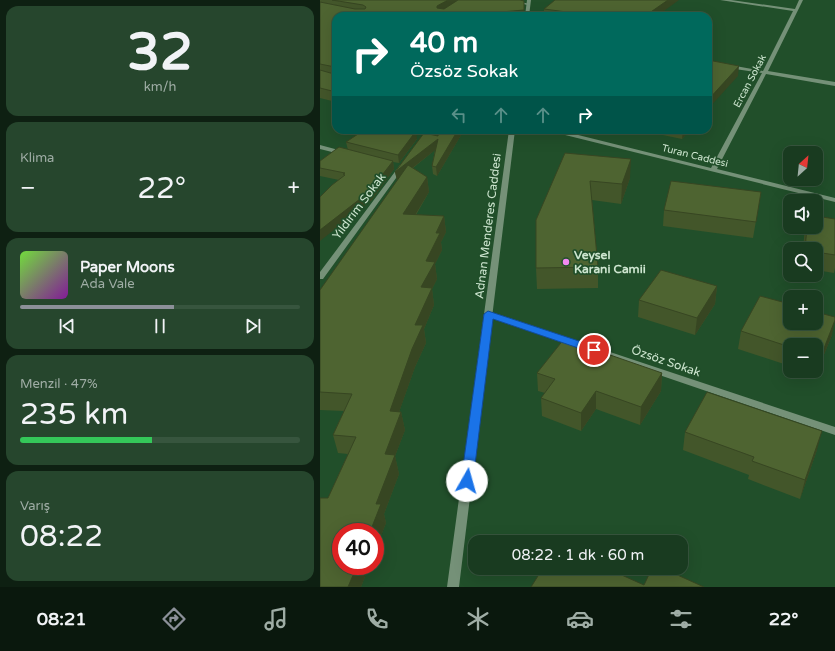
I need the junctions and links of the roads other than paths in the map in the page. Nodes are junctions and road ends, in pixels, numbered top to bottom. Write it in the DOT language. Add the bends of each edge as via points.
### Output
graph roads {
  1 [pos="503,0"];
  2 [pos="722,0"];
  3 [pos="801,0"];
  4 [pos="528,2"];
  5 [pos="796,10"];
  6 [pos="527,12"];
  7 [pos="712,64"];
  8 [pos="765,72"];
  9 [pos="835,84"];
  10 [pos="511,134"];
  11 [pos="567,134"];
  12 [pos="320,147"];
  13 [pos="350,154"];
  14 [pos="400,165"];
  15 [pos="713,170"];
  16 [pos="835,200"];
  17 [pos="320,276"];
  18 [pos="488,314"];
  19 [pos="835,431"];
  20 [pos="453,587"];
  1 -- 4 [label="street"];
  2 -- 5 [label="street"];
  3 -- 5 [label="street, Ercan Sokak"];
  4 -- 6 [label="street"];
  5 -- 8 [label="street, Ercan Sokak"];
  7 -- 8 [label="street"];
  8 -- 9 [label="street"];
  8 -- 15 [label="street, Ercan Sokak"];
  10 -- 18 [label="street, Adnan Menderes Caddesi"];
  11 -- 15 [label="street, Turan Caddesi"];
  12 -- 13 [label="street"];
  14 -- 17 [label="street, Yıldırım Sokak"];
  15 -- 16 [label="street, Turan Caddesi"];
  18 -- 19 [label="street, Özsöz Sokak"];
  18 -- 20 [label="street, Adnan Menderes Caddesi"];
}
